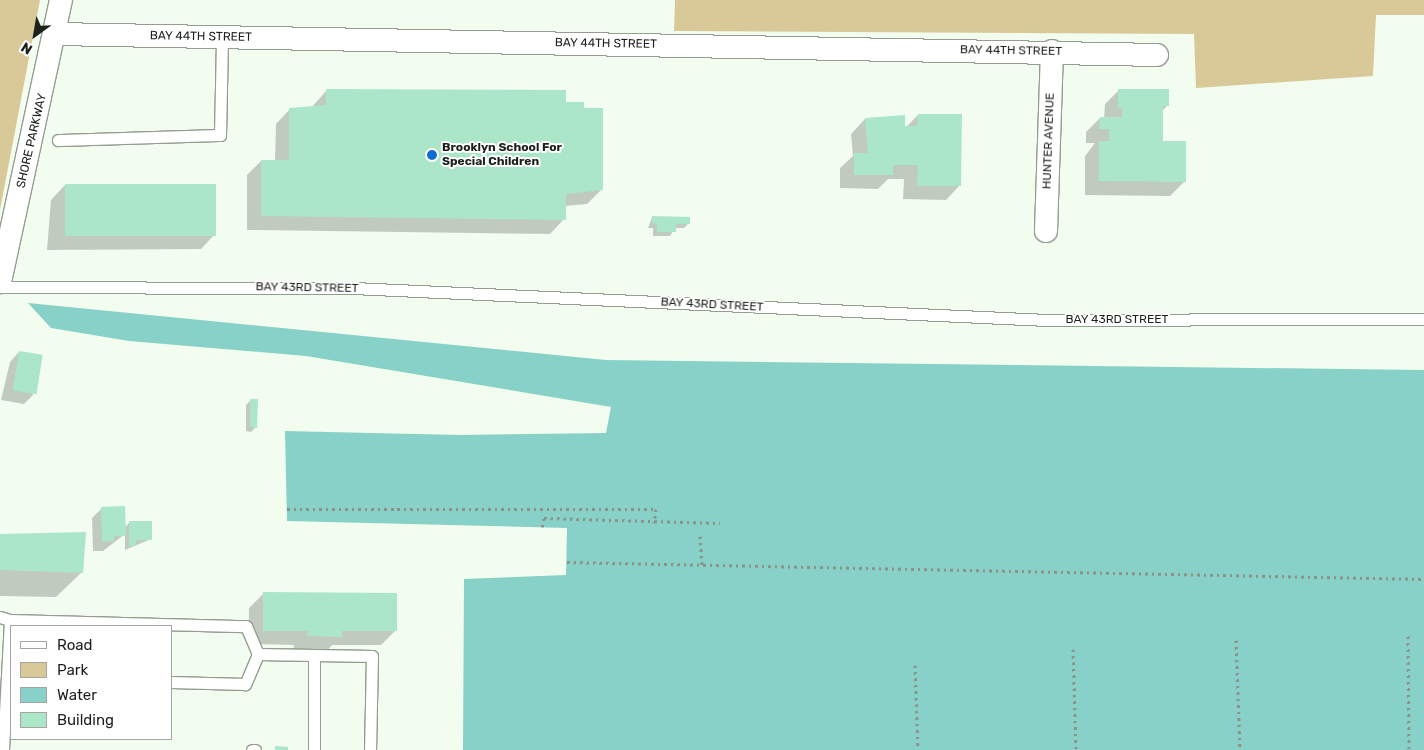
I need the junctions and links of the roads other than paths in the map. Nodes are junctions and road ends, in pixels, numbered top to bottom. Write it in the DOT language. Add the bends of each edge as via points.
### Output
graph roads {
  1 [pos="61,0"];
  2 [pos="55,34"];
  3 [pos="222,37"];
  4 [pos="1052,51"];
  5 [pos="1157,55"];
  6 [pos="58,140"];
  7 [pos="1046,231"];
  8 [pos="0,282"];
  9 [pos="0,287"];
  10 [pos="1424,319"];
  11 [pos="5,618"];
  12 [pos="41,624"];
  13 [pos="144,625"];
  14 [pos="172,625"];
  15 [pos="258,654"];
  16 [pos="314,655"];
  17 [pos="172,682"];
  18 [pos="3,750"];
  19 [pos="314,750"];
  20 [pos="370,750"];
  1 -- 2 [label="street, SHORE PARKWAY"];
  2 -- 3 [label="street, BAY 44TH STREET"];
  2 -- 8 [label="street, SHORE PARKWAY"];
  3 -- 4 [label="street, BAY 44TH STREET"];
  3 -- 6 [label="lane" via="220,135"];
  4 -- 5 [label="street, BAY 44TH STREET"];
  4 -- 7 [label="street, HUNTER AVENUE"];
  9 -- 10 [label="lane, BAY 43RD STREET" via="353,288 1048,320"];
  11 -- 12 [label="lane"];
  11 -- 18 [label="lane"];
  12 -- 13 [label="lane"];
  14 -- 15 [label="lane" via="246,626"];
  15 -- 16 [label="lane"];
  15 -- 17 [label="lane" via="245,684"];
  16 -- 19 [label="lane"];
  16 -- 20 [label="lane" via="372,656"];
}
